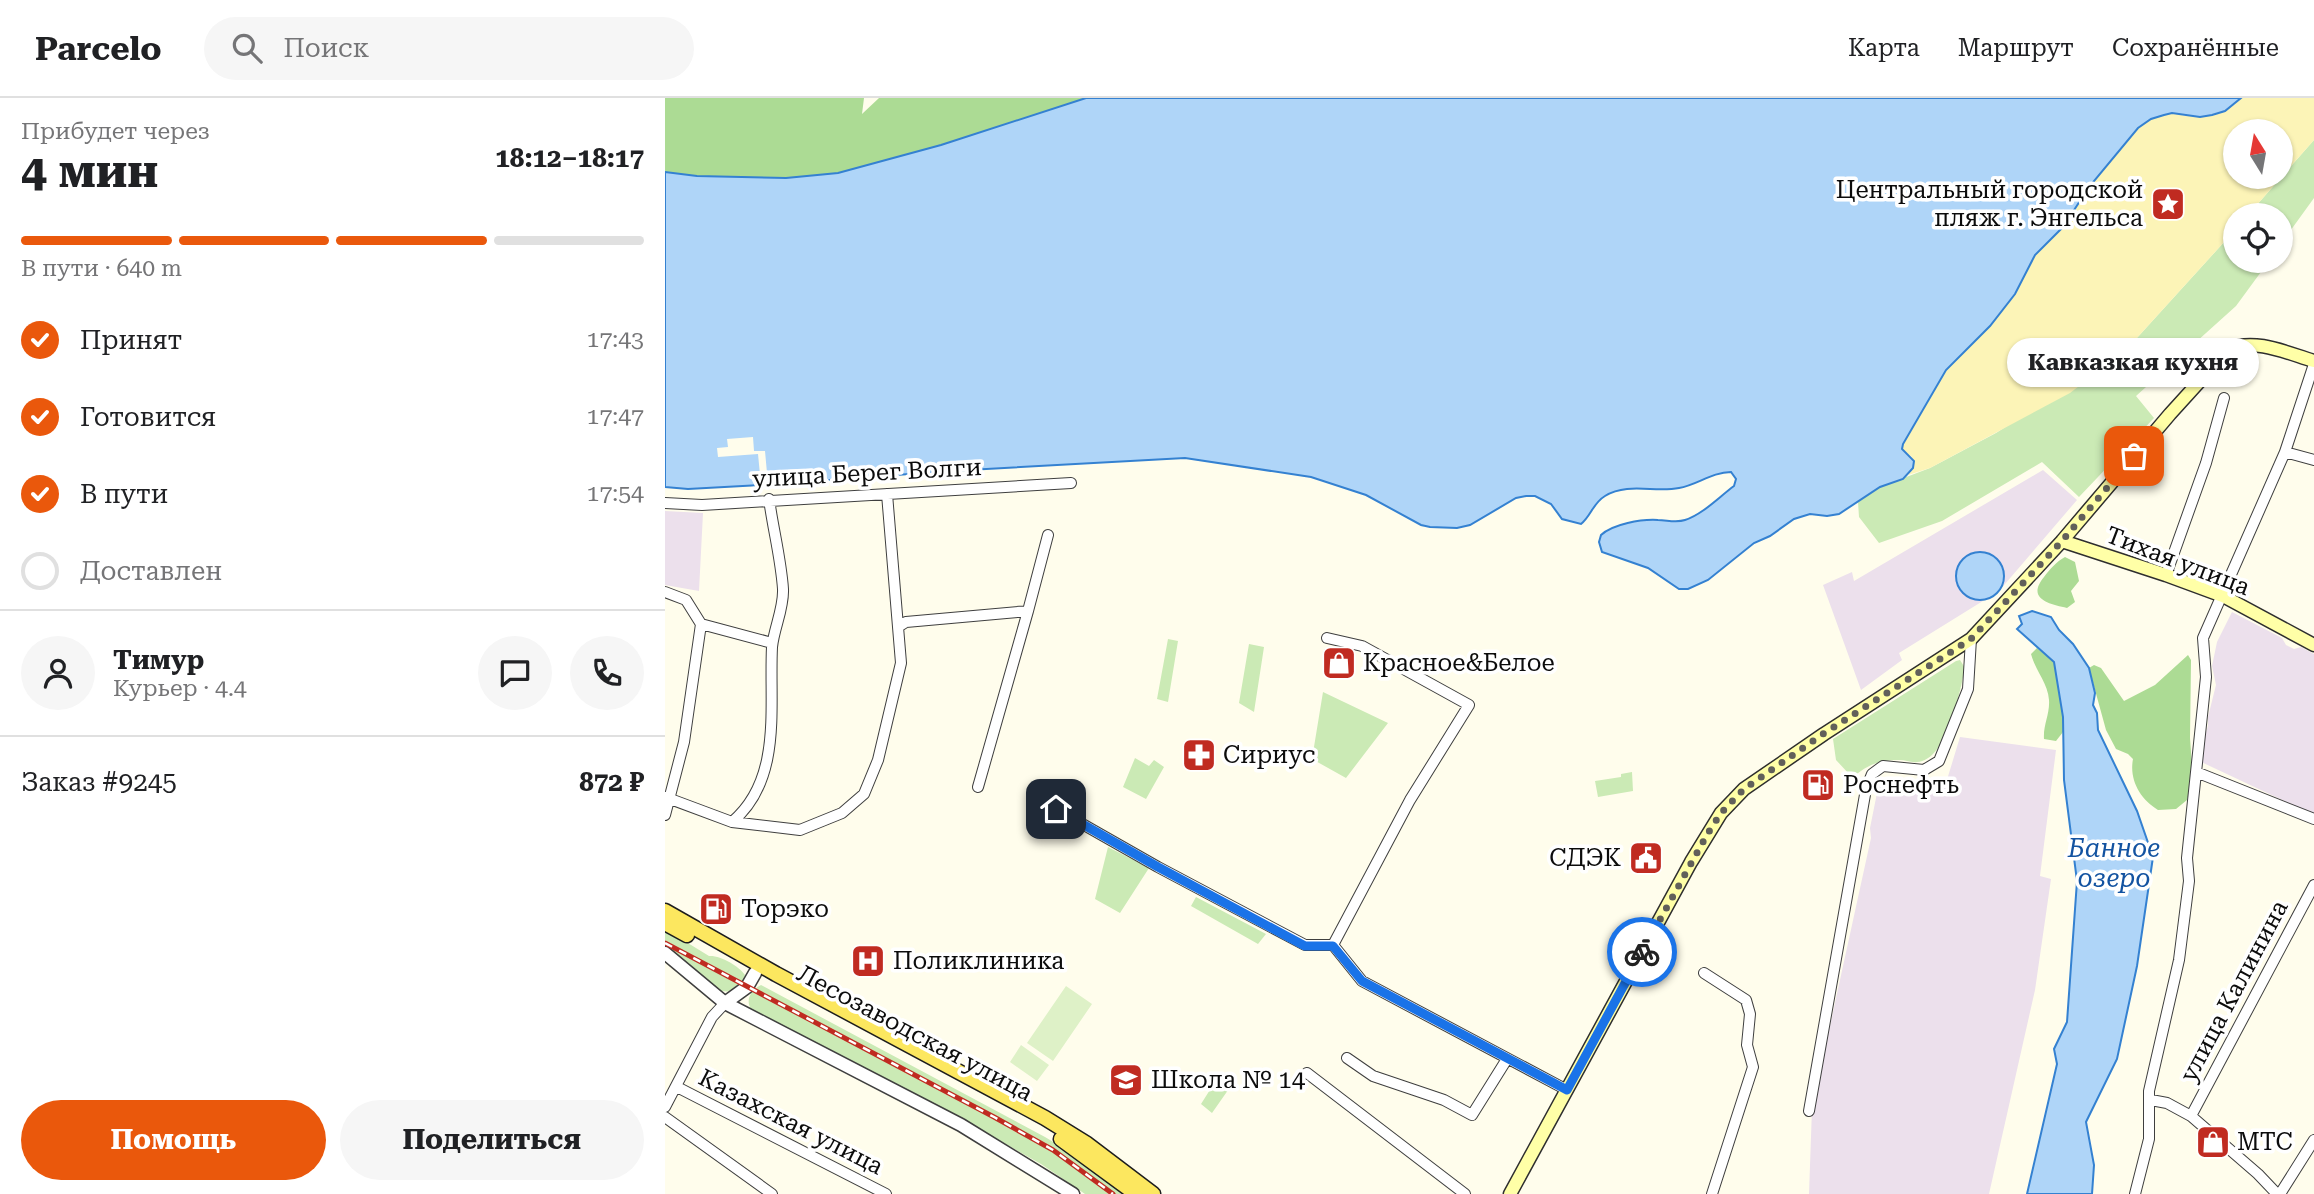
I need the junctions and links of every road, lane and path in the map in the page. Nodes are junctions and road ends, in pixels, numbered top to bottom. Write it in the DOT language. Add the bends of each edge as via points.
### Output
graph roads {
  1 [pos="2314,362"];
  2 [pos="2224,398"];
  3 [pos="2285,452"];
  4 [pos="2314,460"];
  5 [pos="1071,483"];
  6 [pos="887,494"];
  7 [pos="769,499"];
  8 [pos="665,503"];
  9 [pos="1048,534"];
  10 [pos="2062,541"];
  11 [pos="2166,575"];
  12 [pos="665,592"];
  13 [pos="2223,596"];
  14 [pos="1028,611"];
  15 [pos="701,624"];
  16 [pos="898,627"];
  17 [pos="1327,638"];
  18 [pos="1971,639"];
  19 [pos="772,643"];
  20 [pos="2314,645"];
  21 [pos="2196,772"];
  22 [pos="978,787"];
  23 [pos="668,798"];
  24 [pos="1056,809"];
  25 [pos="665,815"];
  26 [pos="2314,818"];
  27 [pos="731,822"];
  28 [pos="2314,885"];
  29 [pos="665,911"];
  30 [pos="665,923"];
  31 [pos="1333,946"];
  32 [pos="665,953"];
  33 [pos="755,973"];
  34 [pos="1704,973"];
  35 [pos="725,1003"];
  36 [pos="1347,1058"];
  37 [pos="1507,1059"];
  38 [pos="1307,1073"];
  39 [pos="677,1087"];
  40 [pos="1567,1090"];
  41 [pos="2151,1100"];
  42 [pos="665,1107"];
  43 [pos="1809,1111"];
  44 [pos="2191,1116"];
  45 [pos="665,1117"];
  46 [pos="2314,1140"];
  47 [pos="772,1194"];
  48 [pos="886,1194"];
  49 [pos="1073,1194"];
  50 [pos="1136,1194"];
  51 [pos="1153,1194"];
  52 [pos="1465,1194"];
  53 [pos="1510,1194"];
  54 [pos="1712,1194"];
  55 [pos="2135,1194"];
  56 [pos="2279,1194"];
  1 -- 3 [label="street"];
  1 -- 10 [label="main road" via="2267,347 2240,344 2229,349"];
  2 -- 11 [label="street"];
  3 -- 4 [label="street"];
  3 -- 13 [label="street"];
  5 -- 6 [label="street, улица Берег Волги"];
  6 -- 7 [label="street, улица Берег Волги"];
  6 -- 16 [label="street"];
  7 -- 8 [label="street, улица Берег Волги"];
  7 -- 19 [label="street" via="783,592"];
  9 -- 14 [label="street"];
  10 -- 11 [label="main road, Тихая улица"];
  10 -- 18 [label="main road"];
  11 -- 13 [label="main road, Тихая улица"];
  12 -- 15 [label="street" via="686,600"];
  13 -- 20 [label="main road, Тихая улица"];
  13 -- 21 [label="street" via="2203,638 2206,677"];
  14 -- 16 [label="street" via="906,622"];
  14 -- 22 [label="street"];
  15 -- 19 [label="street"];
  15 -- 23 [label="street" via="684,742"];
  16 -- 27 [label="street" via="901,663 864,794 842,813 800,830"];
  17 -- 31 [label="street" via="1362,646 1468,705 1410,800"];
  18 -- 40 [label="main road" via="1784,760 1744,789 1721,813"];
  18 -- 43 [label="street" via="1968,689 1939,761 1924,770 1883,766 1872,774 1866,789"];
  19 -- 27 [label="street" via="769,755 764,777 742,813"];
  21 -- 26 [label="street"];
  21 -- 41 [label="street" via="2179,960 2149,1091"];
  23 -- 25 [label="street"];
  23 -- 27 [label="street"];
  24 -- 31 [label="street" via="1305,946"];
  28 -- 44 [label="street, улица Калинина"];
  29 -- 51 [label="main road, Лесозаводская улица" via="1045,1118"];
  30 -- 33 [label="main road, Лесозаводская улица"];
  31 -- 37 [label="street" via="1362,981"];
  32 -- 35 [label="street"];
  33 -- 35 [label="street" via="747,987"];
  33 -- 50 [label="main road, Лесозаводская улица" via="1040,1126"];
  34 -- 54 [label="street" via="1746,1000 1750,1014 1747,1045 1753,1067"];
  35 -- 39 [label="street" via="712,1017"];
  35 -- 49 [label="street" via="961,1125"];
  36 -- 37 [label="street" via="1373,1076 1444,1100 1472,1115"];
  37 -- 40 [label="street"];
  38 -- 52 [label="street"];
  39 -- 42 [label="street"];
  39 -- 48 [label="street, Казахская улица"];
  40 -- 53 [label="main road"];
  41 -- 44 [label="street"];
  41 -- 55 [label="street" via="2149,1139"];
  44 -- 56 [label="street"];
  45 -- 47 [label="street"];
  46 -- 56 [label="street"];
}
